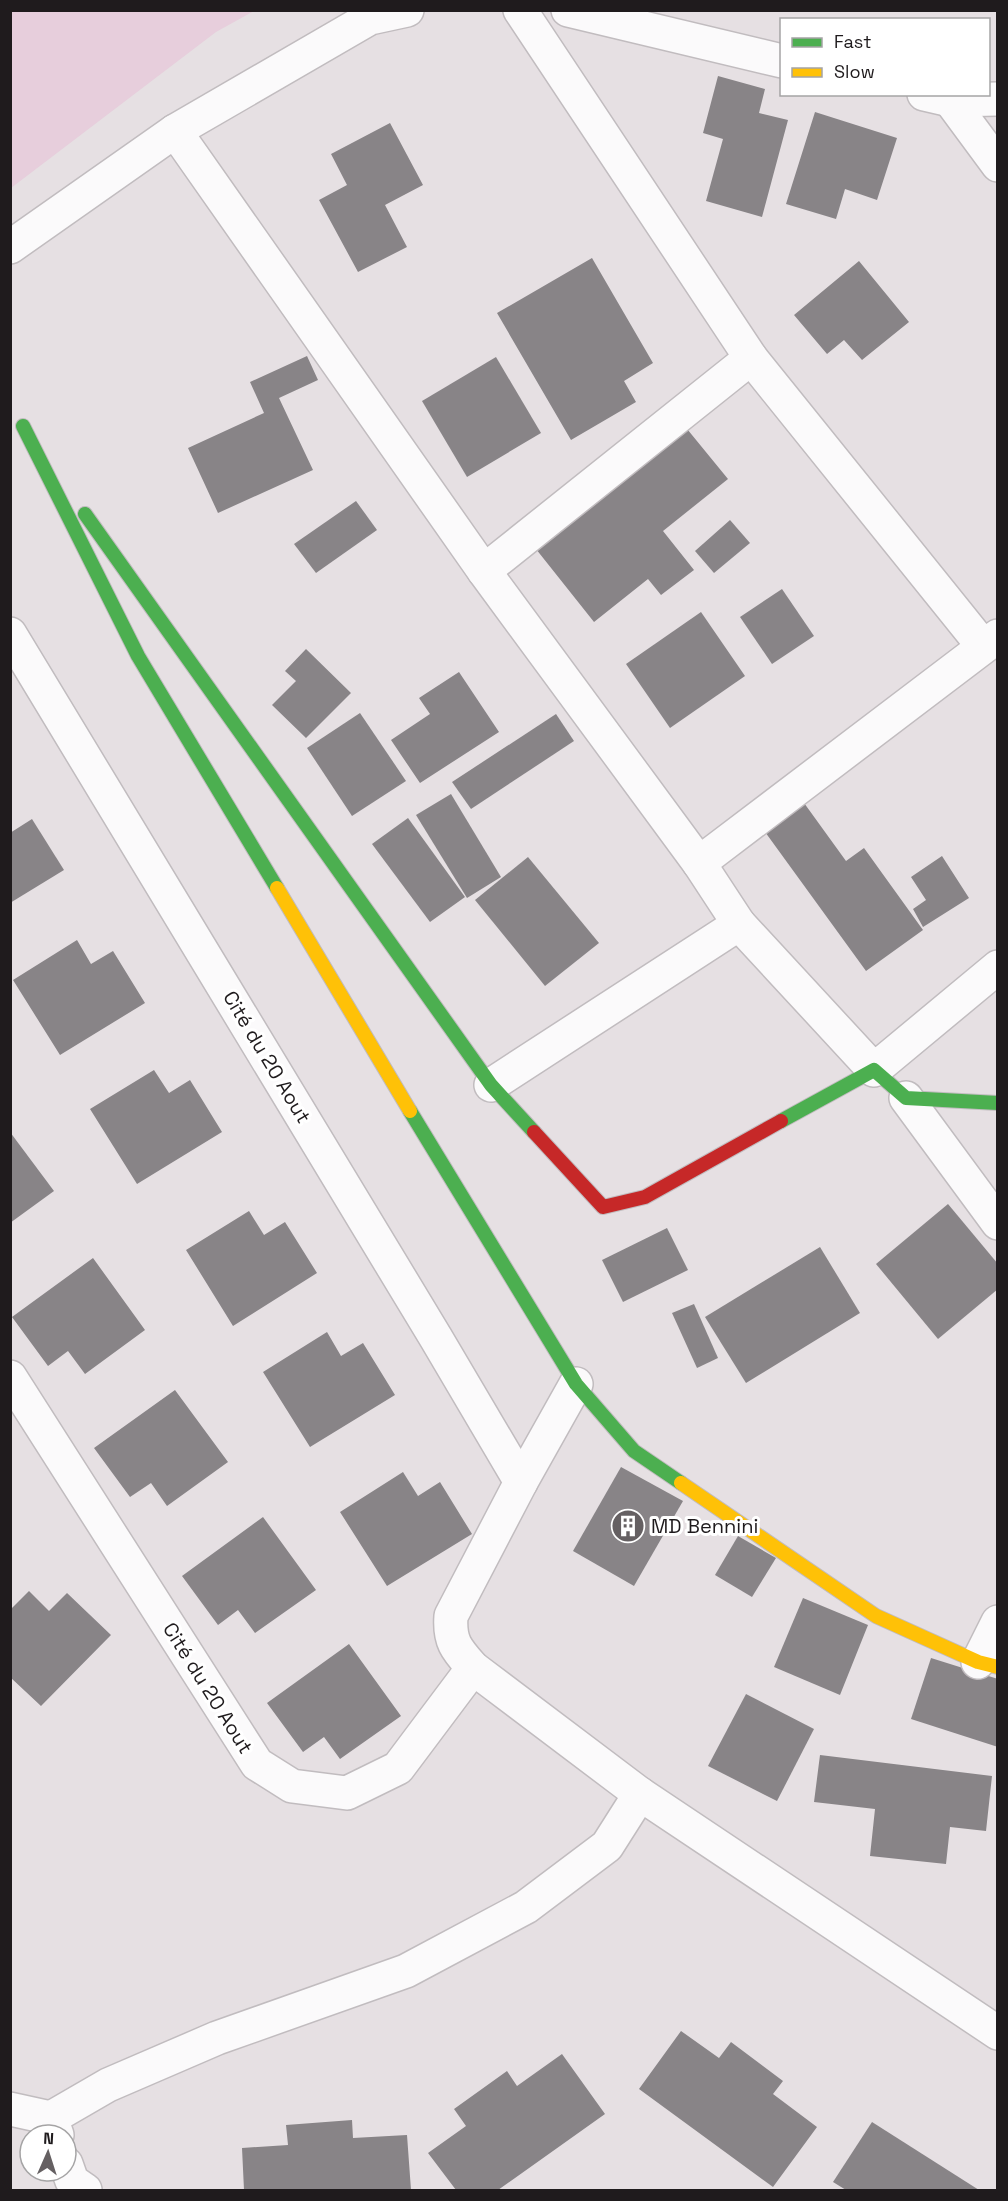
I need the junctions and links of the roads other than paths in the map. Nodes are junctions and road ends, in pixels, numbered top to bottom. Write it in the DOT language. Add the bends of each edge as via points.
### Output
graph roads {
  1 [pos="407,10"];
  2 [pos="520,10"];
  3 [pos="568,10"];
  4 [pos="780,61"];
  5 [pos="937,97"];
  6 [pos="998,99"];
  7 [pos="176,132"];
  8 [pos="998,165"];
  9 [pos="10,247"];
  10 [pos="751,358"];
  11 [pos="484,572"];
  12 [pos="10,634"];
  13 [pos="990,641"];
  14 [pos="699,863"];
  15 [pos="739,924"];
  16 [pos="998,966"];
  17 [pos="874,1070"];
  18 [pos="491,1085"];
  19 [pos="906,1098"];
  20 [pos="998,1103"];
  21 [pos="998,1223"];
  22 [pos="10,1377"];
  23 [pos="576,1384"];
  24 [pos="521,1482"];
  25 [pos="998,1622"];
  26 [pos="988,1664"];
  27 [pos="473,1668"];
  28 [pos="640,1794"];
  29 [pos="998,2033"];
  30 [pos="10,2109"];
  31 [pos="44,2123"];
  32 [pos="59,2123"];
  1 -- 7 [label="street" via="370,18"];
  2 -- 10 [label="street"];
  3 -- 4 [label="street"];
  5 -- 6 [label="street"];
  5 -- 8 [label="street"];
  7 -- 9 [label="street"];
  7 -- 11 [label="street"];
  10 -- 11 [label="street"];
  10 -- 13 [label="street"];
  11 -- 14 [label="street"];
  12 -- 24 [label="street, Cité du 20 Aout"];
  13 -- 14 [label="street"];
  14 -- 15 [label="street"];
  15 -- 17 [label="street"];
  15 -- 18 [label="street"];
  16 -- 17 [label="street"];
  17 -- 18 [label="street" via="645,1197 603,1207"];
  17 -- 19 [label="street"];
  18 -- 23 [label="street" via="20,422 138,656"];
  19 -- 20 [label="street"];
  19 -- 21 [label="street"];
  22 -- 27 [label="street, Cité du 20 Aout" via="257,1764 292,1786 347,1793 398,1768"];
  23 -- 24 [label="street"];
  23 -- 26 [label="street" via="634,1451 876,1616"];
  24 -- 27 [label="street" via="451,1616 454,1647"];
  25 -- 26 [label="street"];
  27 -- 28 [label="street"];
  28 -- 29 [label="street"];
  28 -- 32 [label="street" via="607,1846 526,1907 406,1971 217,2038 108,2085"];
  30 -- 31 [label="street"];
}
